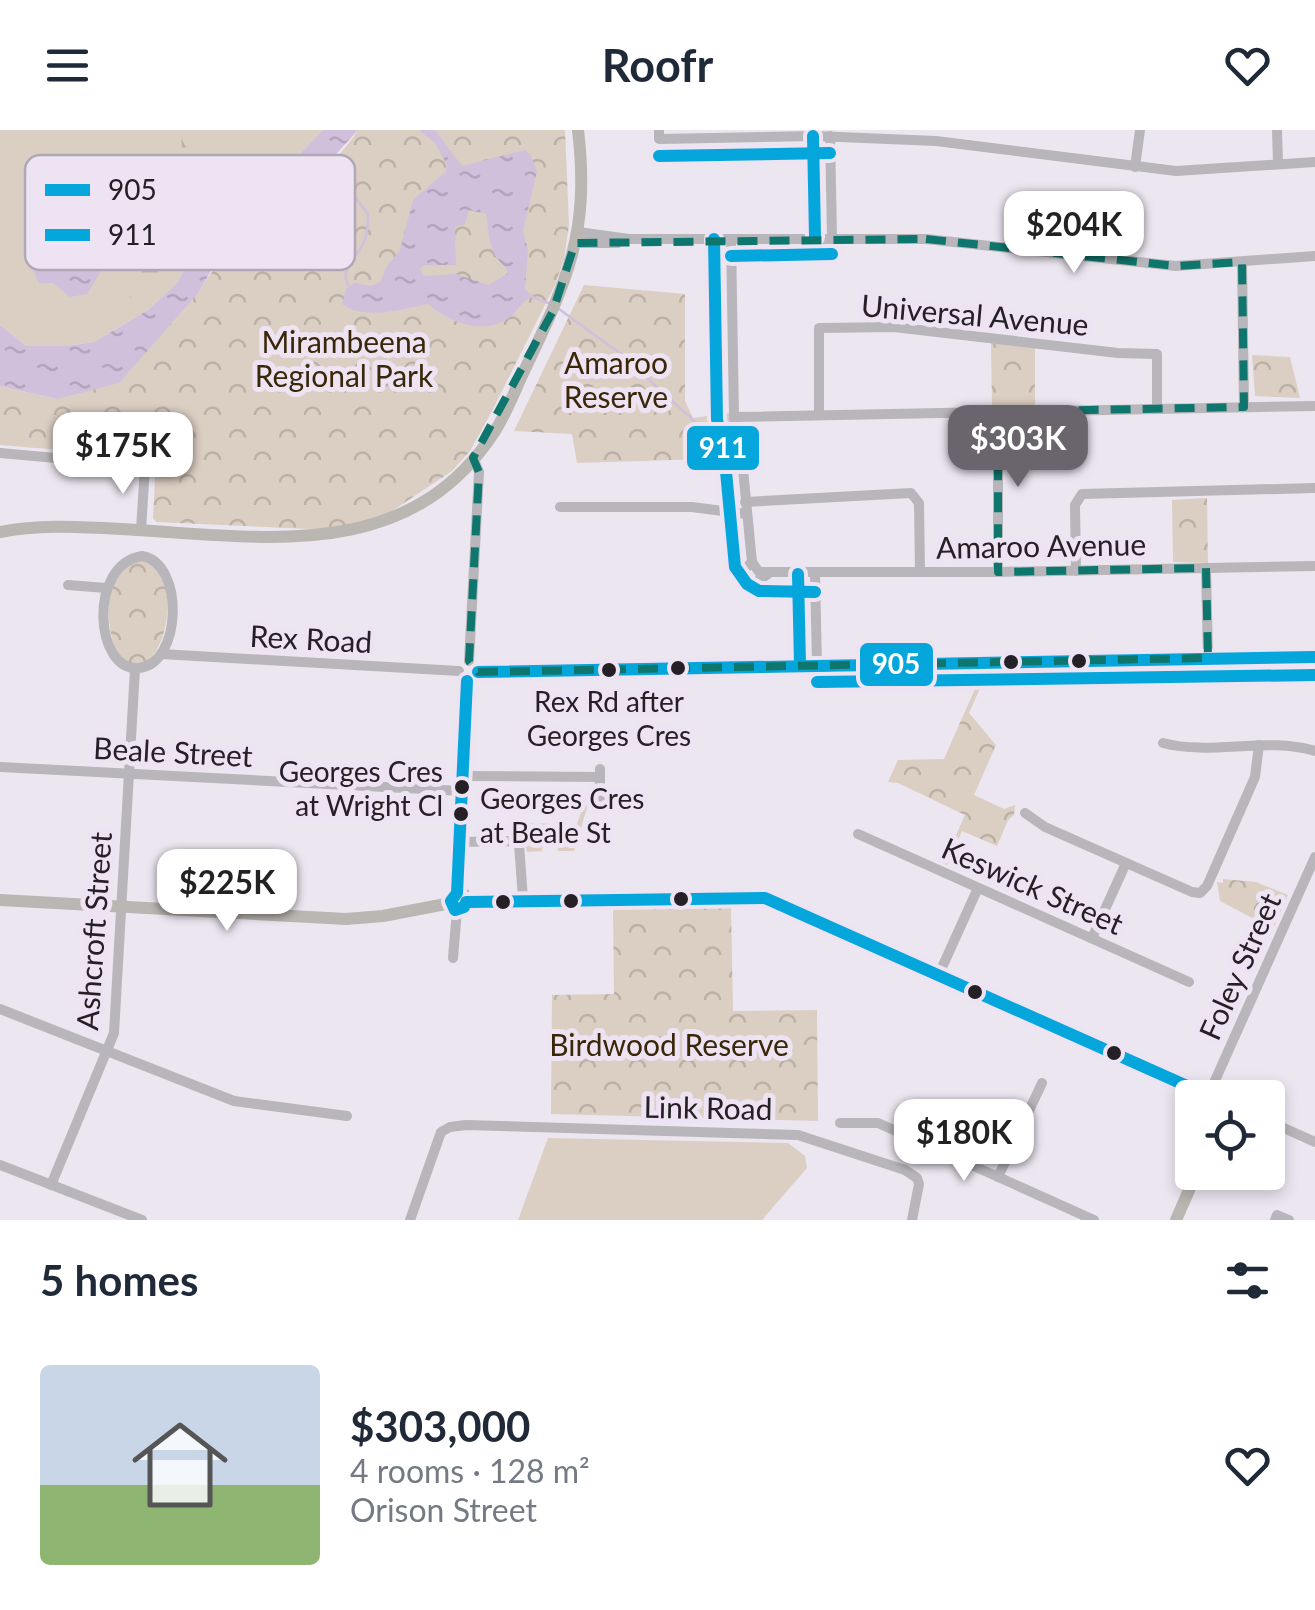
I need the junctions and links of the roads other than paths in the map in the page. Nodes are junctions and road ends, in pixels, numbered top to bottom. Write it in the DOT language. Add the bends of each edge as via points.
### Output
graph roads {
  1 [pos="578,130"];
  2 [pos="1140,130"];
  3 [pos="1277,130"];
  4 [pos="659,135"];
  5 [pos="830,136"];
  6 [pos="1315,162"];
  7 [pos="1278,164"];
  8 [pos="1135,166"];
  9 [pos="832,237"];
  10 [pos="577,238"];
  11 [pos="731,239"];
  12 [pos="1315,256"];
  13 [pos="1242,262"];
  14 [pos="1315,406"];
  15 [pos="1244,407"];
  16 [pos="1157,409"];
  17 [pos="990,412"];
  18 [pos="819,415"];
  19 [pos="734,417"];
  20 [pos="0,453"];
  21 [pos="473,458"];
  22 [pos="1315,488"];
  23 [pos="560,507"];
  24 [pos="746,508"];
  25 [pos="141,530"];
  26 [pos="0,532"];
  27 [pos="1315,566"];
  28 [pos="1206,568"];
  29 [pos="1076,571"];
  30 [pos="920,572"];
  31 [pos="998,572"];
  32 [pos="816,574"];
  33 [pos="68,585"];
  34 [pos="106,588"];
  35 [pos="161,654"];
  36 [pos="1315,657"];
  37 [pos="1208,658"];
  38 [pos="469,662"];
  39 [pos="818,665"];
  40 [pos="135,669"];
  41 [pos="459,671"];
  42 [pos="478,672"];
  43 [pos="467,681"];
  44 [pos="1162,742"];
  45 [pos="1259,746"];
  46 [pos="1315,751"];
  47 [pos="0,767"];
  48 [pos="129,774"];
  49 [pos="463,776"];
  50 [pos="462,791"];
  51 [pos="600,804"];
  52 [pos="1024,813"];
  53 [pos="858,834"];
  54 [pos="460,842"];
  55 [pos="1315,858"];
  56 [pos="1126,863"];
  57 [pos="978,888"];
  58 [pos="0,900"];
  59 [pos="523,900"];
  60 [pos="458,902"];
  61 [pos="122,907"];
  62 [pos="1092,938"];
  63 [pos="453,958"];
  64 [pos="939,974"];
  65 [pos="1189,982"];
  66 [pos="0,1008"];
  67 [pos="108,1051"];
  68 [pos="1176,1080"];
  69 [pos="1219,1080"];
  70 [pos="1042,1082"];
  71 [pos="347,1116"];
  72 [pos="840,1123"];
  73 [pos="1285,1129"];
  74 [pos="1315,1142"];
  75 [pos="0,1165"];
  76 [pos="998,1177"];
  77 [pos="51,1185"];
  78 [pos="1190,1190"];
  79 [pos="142,1220"];
  80 [pos="410,1220"];
  81 [pos="912,1220"];
  82 [pos="1094,1220"];
  83 [pos="1176,1220"];
  84 [pos="1275,1220"];
  85 [pos="1289,1220"];
  1 -- 10 [label="main road" via="584,178"];
  2 -- 8 [label="street"];
  3 -- 7 [label="street"];
  4 -- 5 [label="street"];
  5 -- 8 [label="street" via="936,141"];
  5 -- 9 [label="street"];
  6 -- 7 [label="street"];
  7 -- 8 [label="street" via="1176,171"];
  9 -- 11 [label="street"];
  9 -- 13 [label="street" via="926,239 1176,266"];
  10 -- 11 [label="street"];
  10 -- 21 [label="main road" via="555,307 495,430"];
  11 -- 19 [label="street, Amaroo Avenue"];
  12 -- 13 [label="street"];
  13 -- 15 [label="street"];
  14 -- 15 [label="street"];
  15 -- 16 [label="street"];
  16 -- 17 [label="street"];
  16 -- 18 [label="street, Universal Avenue" via="1157,354 894,327 819,328"];
  17 -- 18 [label="street"];
  17 -- 31 [label="street" via="998,455"];
  18 -- 19 [label="street"];
  19 -- 24 [label="street, Amaroo Avenue"];
  20 -- 25 [label="street" via="145,466"];
  21 -- 25 [label="main road" via="417,506 357,530 272,537"];
  21 -- 38 [label="street" via="479,472"];
  22 -- 29 [label="street" via="1082,494 1075,505"];
  23 -- 24 [label="street"];
  24 -- 30 [label="street" via="911,493 919,502"];
  24 -- 32 [label="street, Amaroo Avenue" via="752,562 746,578 753,584 768,574"];
  25 -- 26 [label="main road"];
  27 -- 28 [label="street, Amaroo Avenue"];
  28 -- 29 [label="street, Amaroo Avenue"];
  28 -- 37 [label="street"];
  29 -- 31 [label="street, Amaroo Avenue"];
  30 -- 31 [label="street, Amaroo Avenue"];
  30 -- 32 [label="street, Amaroo Avenue"];
  32 -- 39 [label="street"];
  33 -- 34 [label="street"];
  34 -- 35 [label="street" via="127,560 146,556 158,563 173,604"];
  34 -- 40 [label="street" via="111,648"];
  35 -- 40 [label="street"];
  35 -- 41 [label="street, Rex Road"];
  36 -- 37 [label="street"];
  37 -- 39 [label="street"];
  38 -- 41 [label="street"];
  38 -- 42 [label="street"];
  39 -- 42 [label="street"];
  40 -- 48 [label="street, Ashcroft Street"];
  41 -- 43 [label="street"];
  42 -- 43 [label="street"];
  43 -- 49 [label="street"];
  44 -- 45 [label="street"];
  45 -- 46 [label="street"];
  45 -- 56 [label="street" via="1255,778 1207,894"];
  47 -- 48 [label="street, Beale Street"];
  48 -- 50 [label="street, Beale Street"];
  48 -- 61 [label="street, Ashcroft Street"];
  49 -- 50 [label="street"];
  49 -- 51 [label="street" via="600,773"];
  50 -- 54 [label="street"];
  52 -- 56 [label="street"];
  53 -- 57 [label="street, Keswick Street"];
  54 -- 59 [label="street" via="519,844"];
  54 -- 60 [label="street"];
  55 -- 69 [label="street, Foley Street"];
  56 -- 62 [label="street"];
  57 -- 62 [label="street, Keswick Street"];
  57 -- 64 [label="street"];
  58 -- 61 [label="main road"];
  59 -- 60 [label="main road"];
  59 -- 64 [label="main road" via="757,897"];
  60 -- 61 [label="main road" via="353,919"];
  60 -- 63 [label="street"];
  61 -- 67 [label="street, Ashcroft Street"];
  62 -- 65 [label="street, Keswick Street"];
  64 -- 68 [label="main road"];
  66 -- 67 [label="street"];
  67 -- 71 [label="street" via="234,1100"];
  67 -- 77 [label="street, Ashcroft Street"];
  70 -- 76 [label="street"];
  72 -- 76 [label="street" via="878,1123"];
  73 -- 74 [label="street"];
  75 -- 77 [label="street"];
  76 -- 82 [label="street"];
  77 -- 79 [label="street"];
  78 -- 83 [label="main road"];
  80 -- 81 [label="street, Link Road" via="440,1136 446,1128 466,1126 798,1135 914,1175 920,1184"];
  84 -- 85 [label="street"];
}
